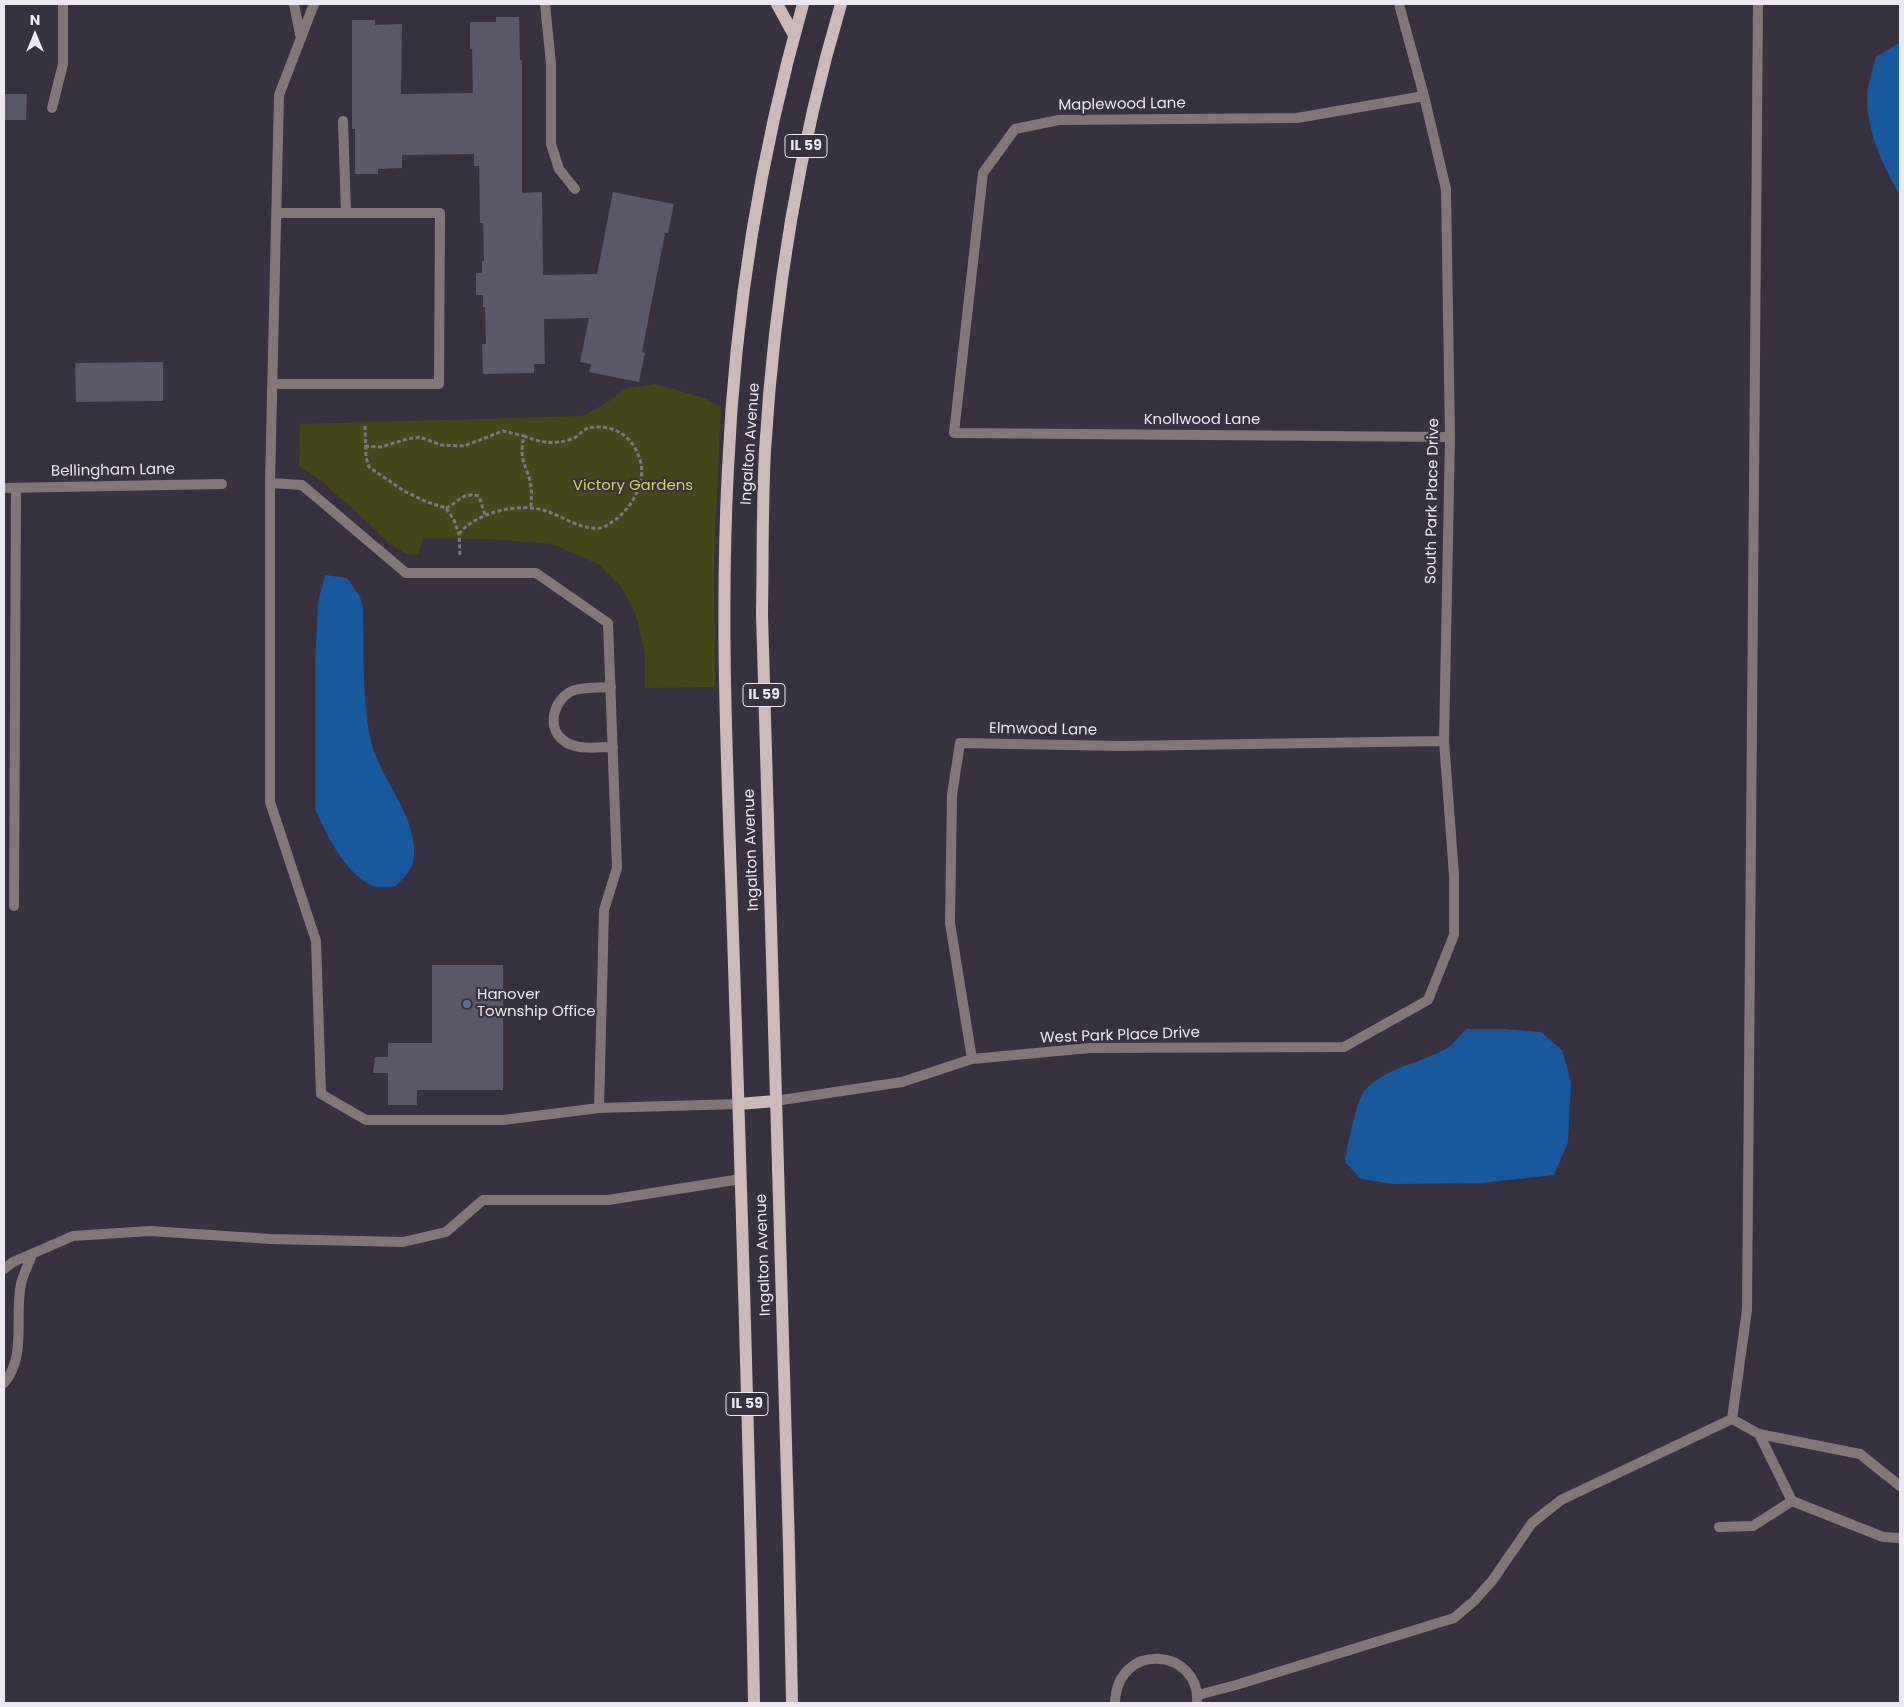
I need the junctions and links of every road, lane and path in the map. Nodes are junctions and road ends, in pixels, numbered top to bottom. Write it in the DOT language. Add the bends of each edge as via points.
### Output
graph roads {
  1 [pos="63,4"];
  2 [pos="294,4"];
  3 [pos="314,4"];
  4 [pos="544,4"];
  5 [pos="777,4"];
  6 [pos="803,4"];
  7 [pos="842,4"];
  8 [pos="1399,4"];
  9 [pos="1758,4"];
  10 [pos="794,35"];
  11 [pos="301,40"];
  12 [pos="1424,96"];
  13 [pos="52,108"];
  14 [pos="343,121"];
  15 [pos="575,189"];
  16 [pos="277,213"];
  17 [pos="346,213"];
  18 [pos="273,384"];
  19 [pos="365,426"];
  20 [pos="954,433"];
  21 [pos="524,436"];
  22 [pos="1450,437"];
  23 [pos="366,446"];
  24 [pos="270,483"];
  25 [pos="222,484"];
  26 [pos="4,488"];
  27 [pos="16,488"];
  28 [pos="446,508"];
  29 [pos="531,508"];
  30 [pos="485,515"];
  31 [pos="459,534"];
  32 [pos="460,557"];
  33 [pos="610,687"];
  34 [pos="1444,741"];
  35 [pos="612,747"];
  36 [pos="14,906"];
  37 [pos="1428,1000"];
  38 [pos="972,1059"];
  39 [pos="775,1100"];
  40 [pos="738,1104"];
  41 [pos="599,1108"];
  42 [pos="741,1179"];
  43 [pos="32,1254"];
  44 [pos="4,1269"];
  45 [pos="4,1383"];
  46 [pos="1732,1419"];
  47 [pos="1759,1434"];
  48 [pos="1900,1486"];
  49 [pos="1792,1501"];
  50 [pos="1719,1527"];
  51 [pos="1900,1538"];
  52 [pos="1197,1699"];
  53 [pos="754,1703"];
  54 [pos="792,1703"];
  55 [pos="1115,1703"];
  1 -- 13 [label="street" via="63,64"];
  2 -- 11 [label="street"];
  3 -- 11 [label="street"];
  4 -- 15 [label="street" via="551,64 551,144 559,168"];
  5 -- 10 [label="main road"];
  6 -- 10 [label="main road, Ingalton Avenue / IL 59"];
  7 -- 39 [label="main road, Ingalton Avenue / IL 59" via="809,132 791,221 775,337 765,452 762,614"];
  8 -- 12 [label="street, South Park Place Drive"];
  9 -- 46 [label="street" via="1747,1310"];
  10 -- 40 [label="main road, Ingalton Avenue / IL 59" via="758,197 742,299 728,468 726,690"];
  11 -- 16 [label="street" via="279,95"];
  12 -- 20 [label="street, Maplewood Lane" via="1297,118 1059,120 1015,129 983,172"];
  12 -- 22 [label="street, South Park Place Drive" via="1446,188"];
  14 -- 17 [label="street"];
  16 -- 17 [label="street"];
  16 -- 18 [label="street"];
  17 -- 18 [label="street" via="440,213 440,384"];
  18 -- 24 [label="street"];
  19 -- 23 [label="path"];
  20 -- 22 [label="street, Knollwood Lane"];
  21 -- 23 [label="path" via="504,431 464,446 441,445 420,437 381,447"];
  21 -- 29 [label="path" via="522,461 531,487"];
  21 -- 29 [label="path" via="542,443 560,442 574,438 587,428 616,430 629,439 643,468 630,506 602,528 584,527 545,510"];
  22 -- 34 [label="street, South Park Place Drive"];
  23 -- 28 [label="path" via="369,467 404,491"];
  24 -- 33 [label="street" via="302,485 406,573 536,573 608,623"];
  24 -- 41 [label="street" via="270,802 316,941 321,1094 366,1120 503,1120"];
  25 -- 27 [label="street, Bellingham Lane"];
  26 -- 27 [label="street, Bellingham Lane"];
  27 -- 36 [label="street"];
  28 -- 30 [label="path" via="470,494 479,496"];
  28 -- 31 [label="path"];
  29 -- 30 [label="path"];
  30 -- 31 [label="path"];
  31 -- 32 [label="path"];
  33 -- 35 [label="street"];
  33 -- 35 [label="street" via="575,690 560,699 554,714 555,729 562,740 579,747"];
  34 -- 37 [label="street, South Park Place Drive" via="1454,875 1454,935"];
  34 -- 38 [label="street, Elmwood Lane" via="1121,746 960,743 952,795 950,923"];
  35 -- 41 [label="street" via="616,868 604,910"];
  37 -- 38 [label="street, West Park Place Drive" via="1344,1047 1090,1048"];
  38 -- 39 [label="street, West Park Place Drive" via="902,1082"];
  39 -- 40 [label="main road"];
  39 -- 54 [label="main road, Ingalton Avenue / IL 59"];
  40 -- 41 [label="street"];
  40 -- 42 [label="main road, Ingalton Avenue / IL 59"];
  42 -- 43 [label="street" via="608,1200 483,1200 446,1232 403,1242 271,1239 150,1231 73,1236"];
  42 -- 53 [label="main road, Ingalton Avenue / IL 59"];
  43 -- 44 [label="street"];
  43 -- 45 [label="street" via="21,1284 18,1349 12,1374"];
  46 -- 47 [label="street"];
  46 -- 52 [label="street" via="1561,1500 1532,1522 1492,1581 1454,1618"];
  47 -- 48 [label="street" via="1860,1454"];
  47 -- 49 [label="street"];
  49 -- 50 [label="street" via="1753,1526"];
  49 -- 51 [label="street" via="1883,1536"];
  52 -- 55 [label="street" via="1194,1682 1182,1668 1164,1659 1151,1658 1128,1669 1115,1692"];
}
